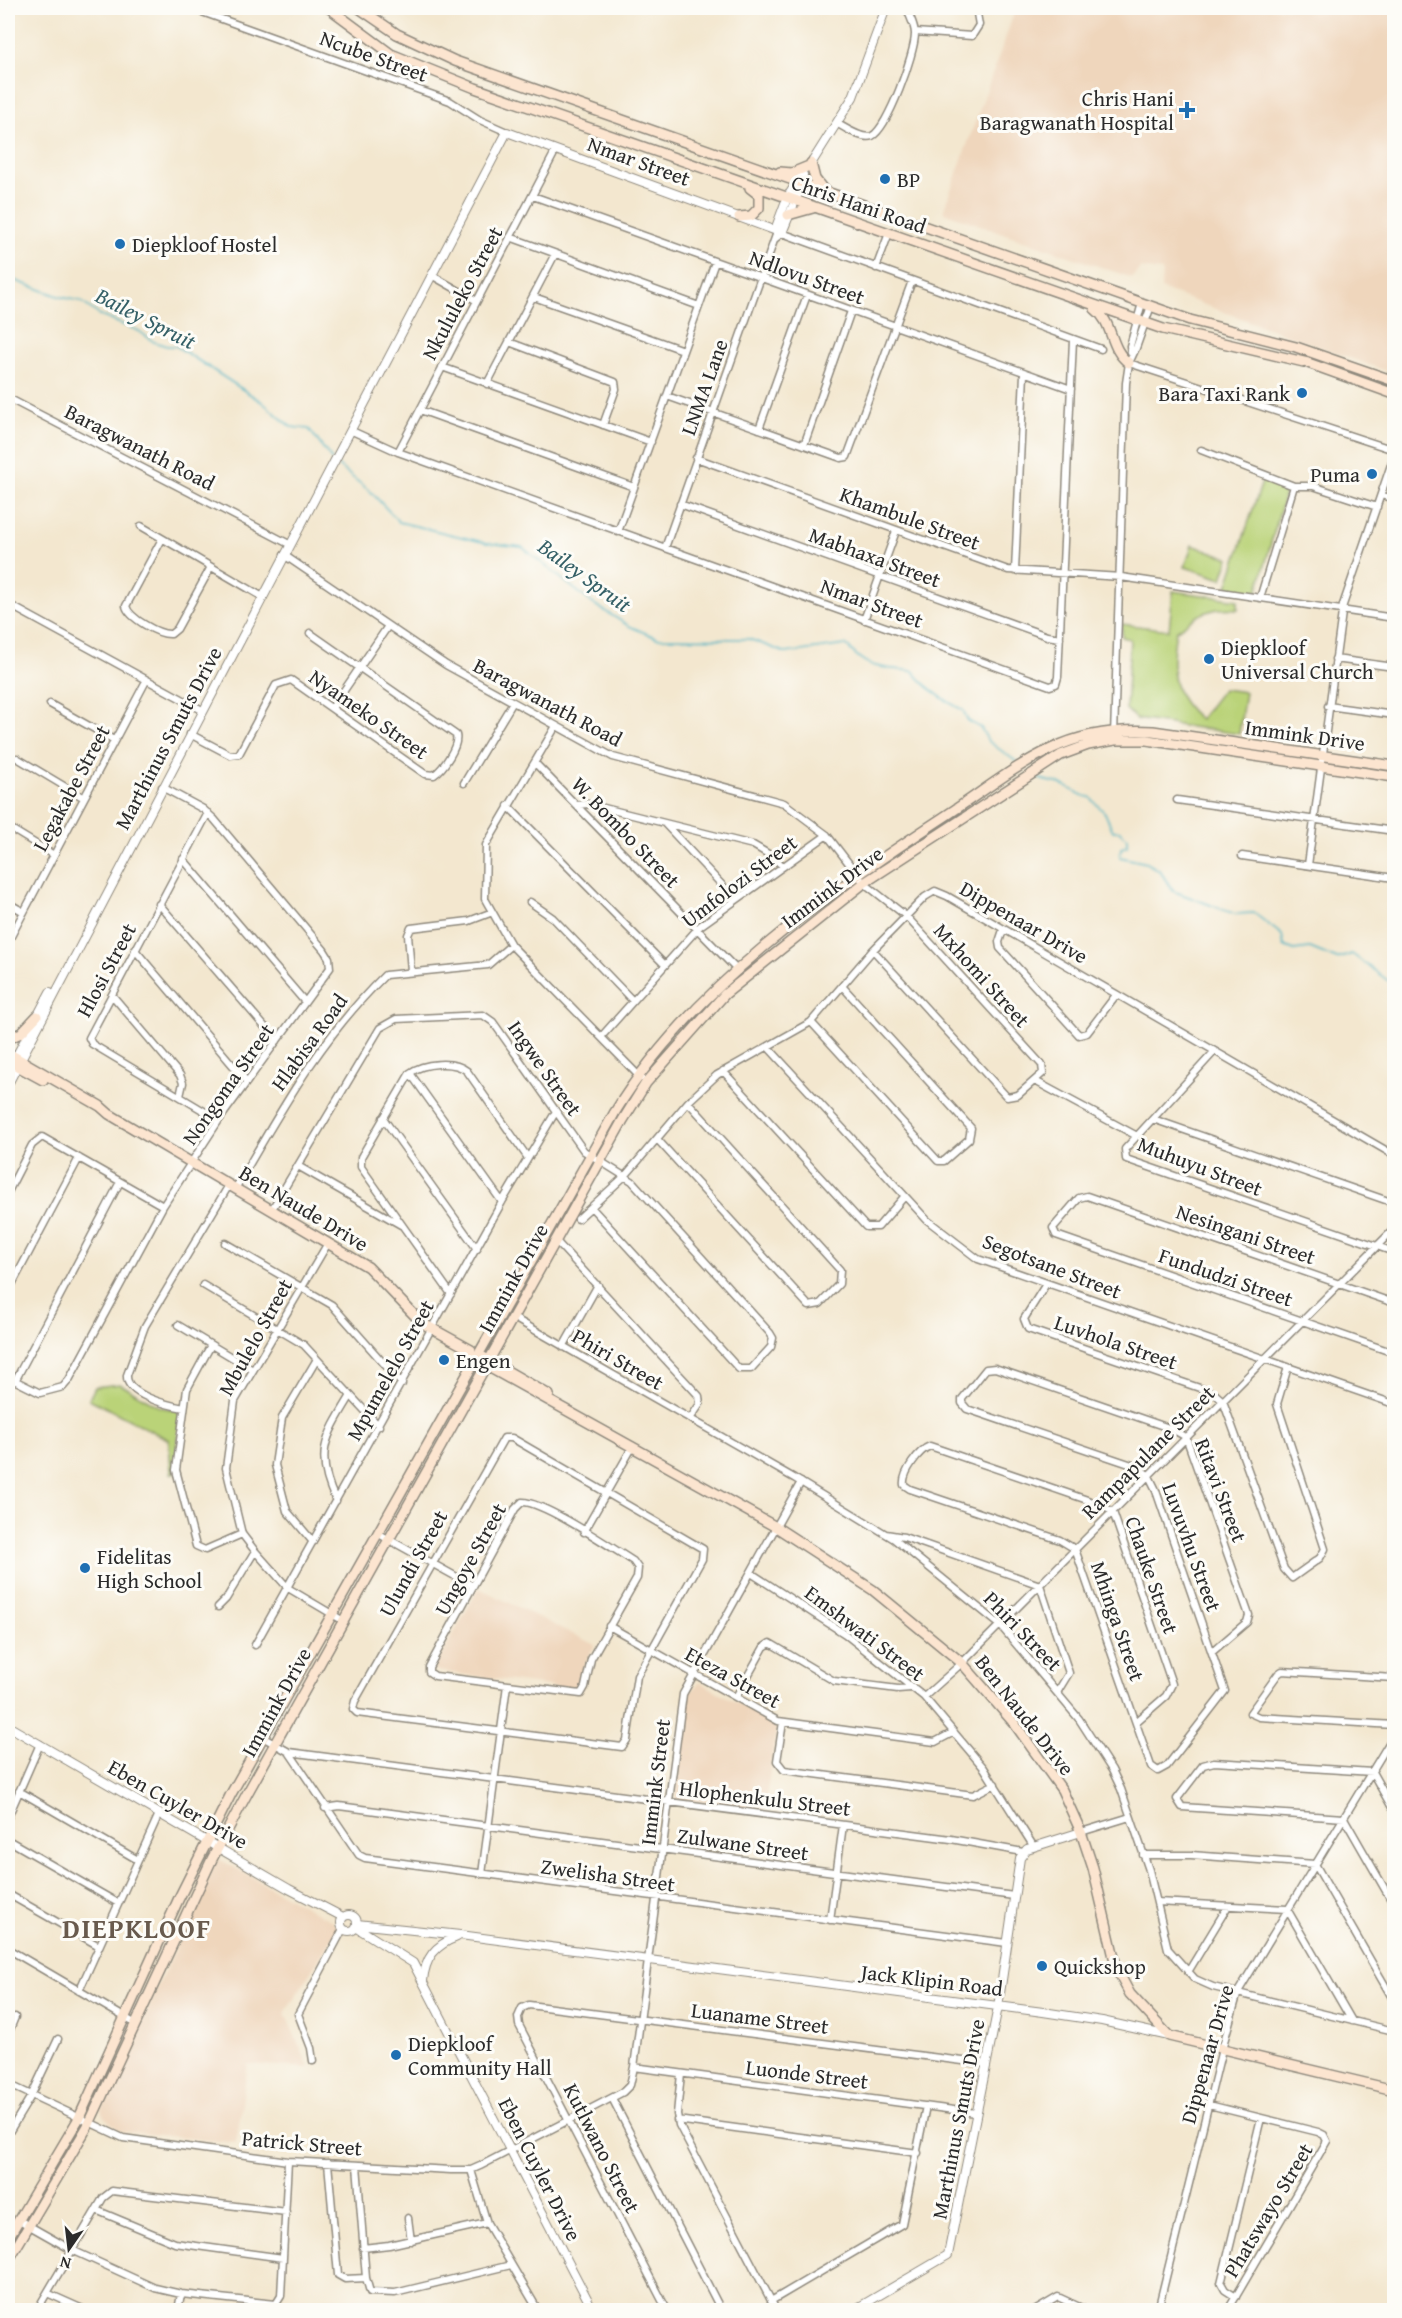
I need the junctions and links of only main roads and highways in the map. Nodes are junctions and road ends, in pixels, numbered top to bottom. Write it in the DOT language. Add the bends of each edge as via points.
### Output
graph roads {
  1 [pos="329,8"];
  2 [pos="359,8"];
  3 [pos="757,168"];
  4 [pos="743,183"];
  5 [pos="826,193"];
  6 [pos="816,208"];
  7 [pos="788,215"];
  8 [pos="739,217"];
  9 [pos="1088,304"];
  10 [pos="1130,358"];
  11 [pos="1395,382"];
  12 [pos="1395,394"];
  13 [pos="1114,735"];
  14 [pos="1395,766"];
  15 [pos="1395,777"];
  16 [pos="861,880"];
  17 [pos="37,1016"];
  18 [pos="8,1039"];
  19 [pos="12,1062"];
  20 [pos="482,1360"];
  21 [pos="1169,2036"];
  22 [pos="1395,2090"];
  23 [pos="8,2238"];
  24 [pos="8,2261"];
  1 -- 4 [label="main road, Chris Hani Road" via="377,45 419,67"];
  2 -- 3 [label="main road, Chris Hani Road" via="433,52"];
  3 -- 5 [label="main road, Chris Hani Road"];
  3 -- 5 [label="main road" via="792,174 810,165"];
  4 -- 6 [label="main road, Chris Hani Road"];
  4 -- 8 [label="main road" via="757,193 760,201 754,213"];
  5 -- 11 [label="main road, Chris Hani Road" via="1215,328 1296,347"];
  6 -- 7 [label="main road"];
  6 -- 9 [label="main road, Chris Hani Road"];
  9 -- 10 [label="main road" via="1106,318 1117,351"];
  9 -- 12 [label="main road, Chris Hani Road" via="1173,332 1308,363"];
  13 -- 14 [label="main road, Immink Drive" via="1152,731"];
  13 -- 15 [label="main road, Immink Drive"];
  13 -- 16 [label="main road, Immink Drive" via="1060,755"];
  13 -- 16 [label="main road, Immink Drive" via="1067,742 1022,765"];
  16 -- 20 [label="main road, Immink Drive" via="744,976 646,1083 512,1317"];
  16 -- 20 [label="main road, Immink Drive" via="736,969 638,1076 590,1156"];
  17 -- 18 [label="main road" via="21,1034"];
  19 -- 20 [label="main road, Ben Naude Drive" via="109,1114 368,1268 417,1318"];
  20 -- 21 [label="main road, Ben Naude Drive" via="776,1527 873,1590 962,1663 1041,1758 1062,1790 1081,1832 1100,1893 1117,1970 1130,1994"];
  20 -- 23 [label="main road, Immink Drive" via="379,1533 206,1842 79,2118"];
  20 -- 24 [label="main road, Immink Drive" via="218,1848 89,2124"];
  21 -- 22 [label="main road, Jack Klipin Road"];
}
